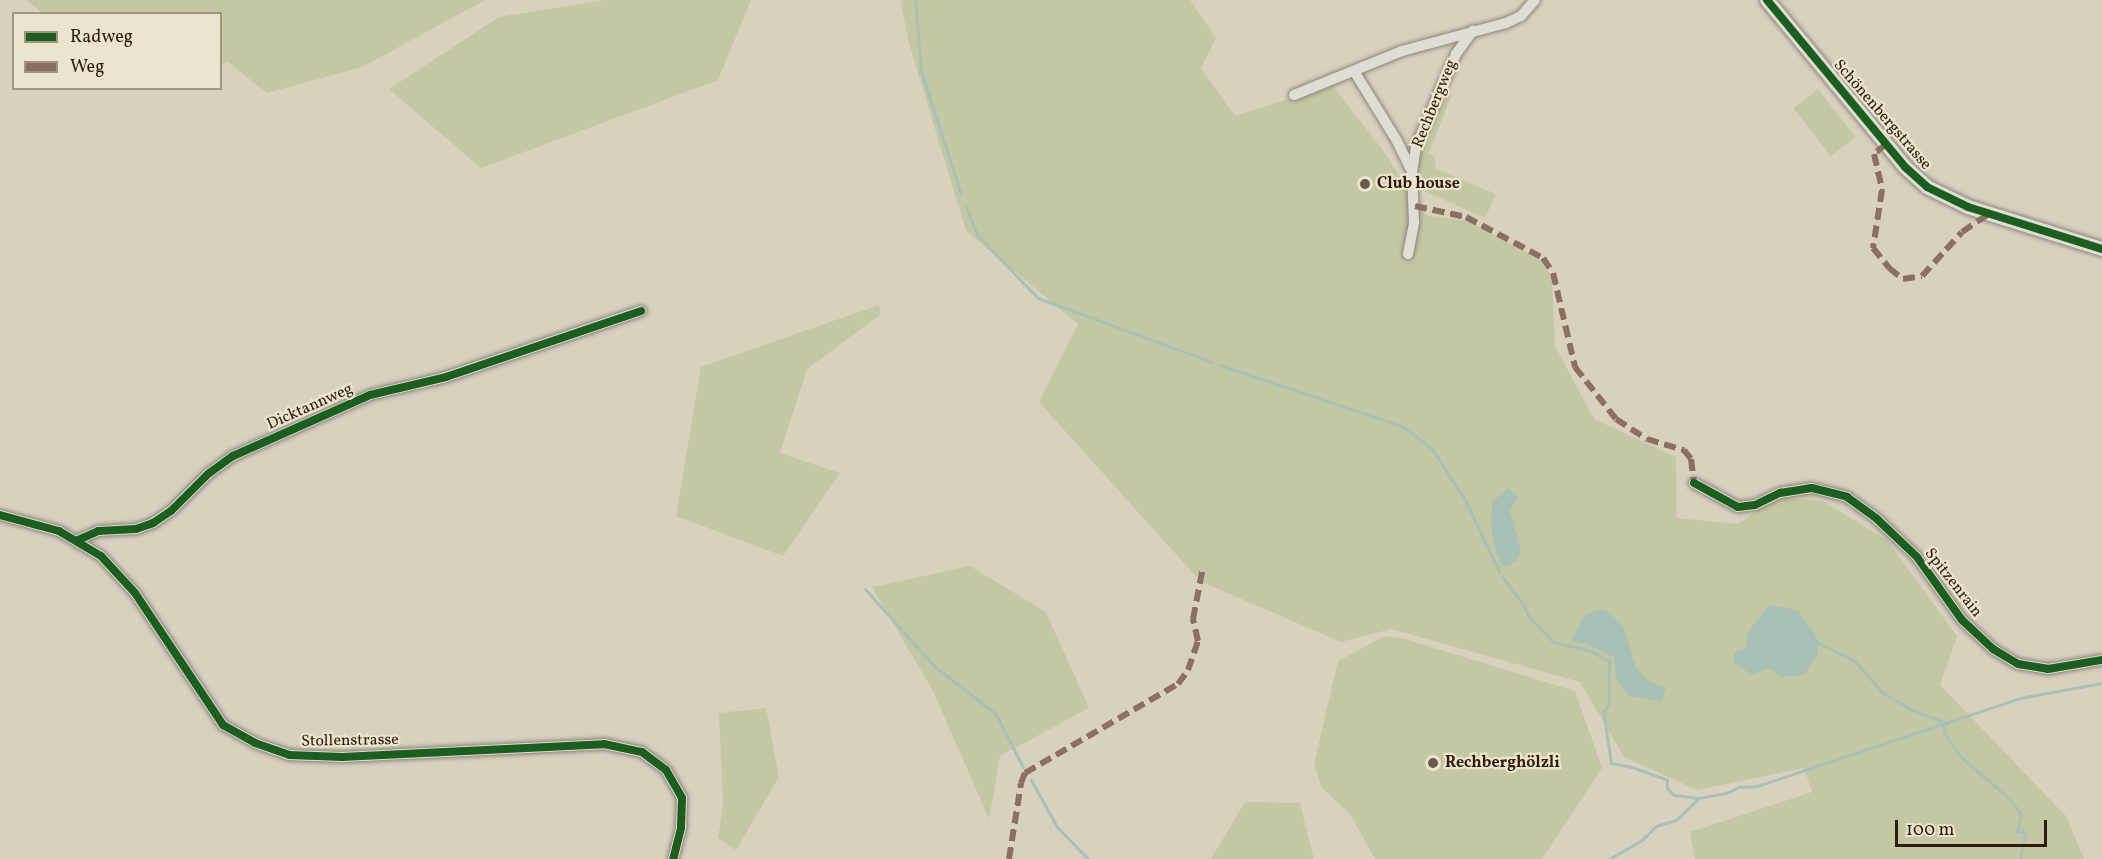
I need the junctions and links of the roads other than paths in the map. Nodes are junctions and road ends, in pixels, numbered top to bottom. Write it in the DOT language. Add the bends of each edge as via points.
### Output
graph roads {
  1 [pos="1535,0"];
  2 [pos="1767,0"];
  3 [pos="1473,30"];
  4 [pos="1354,71"];
  5 [pos="1294,95"];
  6 [pos="1412,172"];
  7 [pos="2102,249"];
  8 [pos="1408,254"];
  9 [pos="641,311"];
  10 [pos="1694,483"];
  11 [pos="0,515"];
  12 [pos="78,540"];
  13 [pos="2102,660"];
  14 [pos="673,859"];
  1 -- 3 [label="street" via="1521,16"];
  2 -- 7 [label="street, Schönenbergstrasse" via="1900,161 1927,187 1968,207"];
  3 -- 4 [label="street" via="1401,51"];
  3 -- 6 [label="street, Rechbergweg" via="1456,54 1416,146"];
  4 -- 5 [label="street"];
  4 -- 6 [label="street"];
  6 -- 8 [label="street, Rechbergweg" via="1414,222"];
  9 -- 12 [label="street, Dicktannweg" via="446,377 370,395 233,456 153,523 136,529 98,531"];
  10 -- 13 [label="street, Spitzenrain" via="1738,507 1780,493 1812,488 1847,497 1917,557 1962,620 1994,649 2018,664 2049,669"];
  11 -- 12 [label="street, Stollenstrasse"];
  12 -- 14 [label="street, Stollenstrasse" via="117,571 223,725 255,743 290,755 342,757 604,744 642,752 666,770 682,798 681,828"];
}
